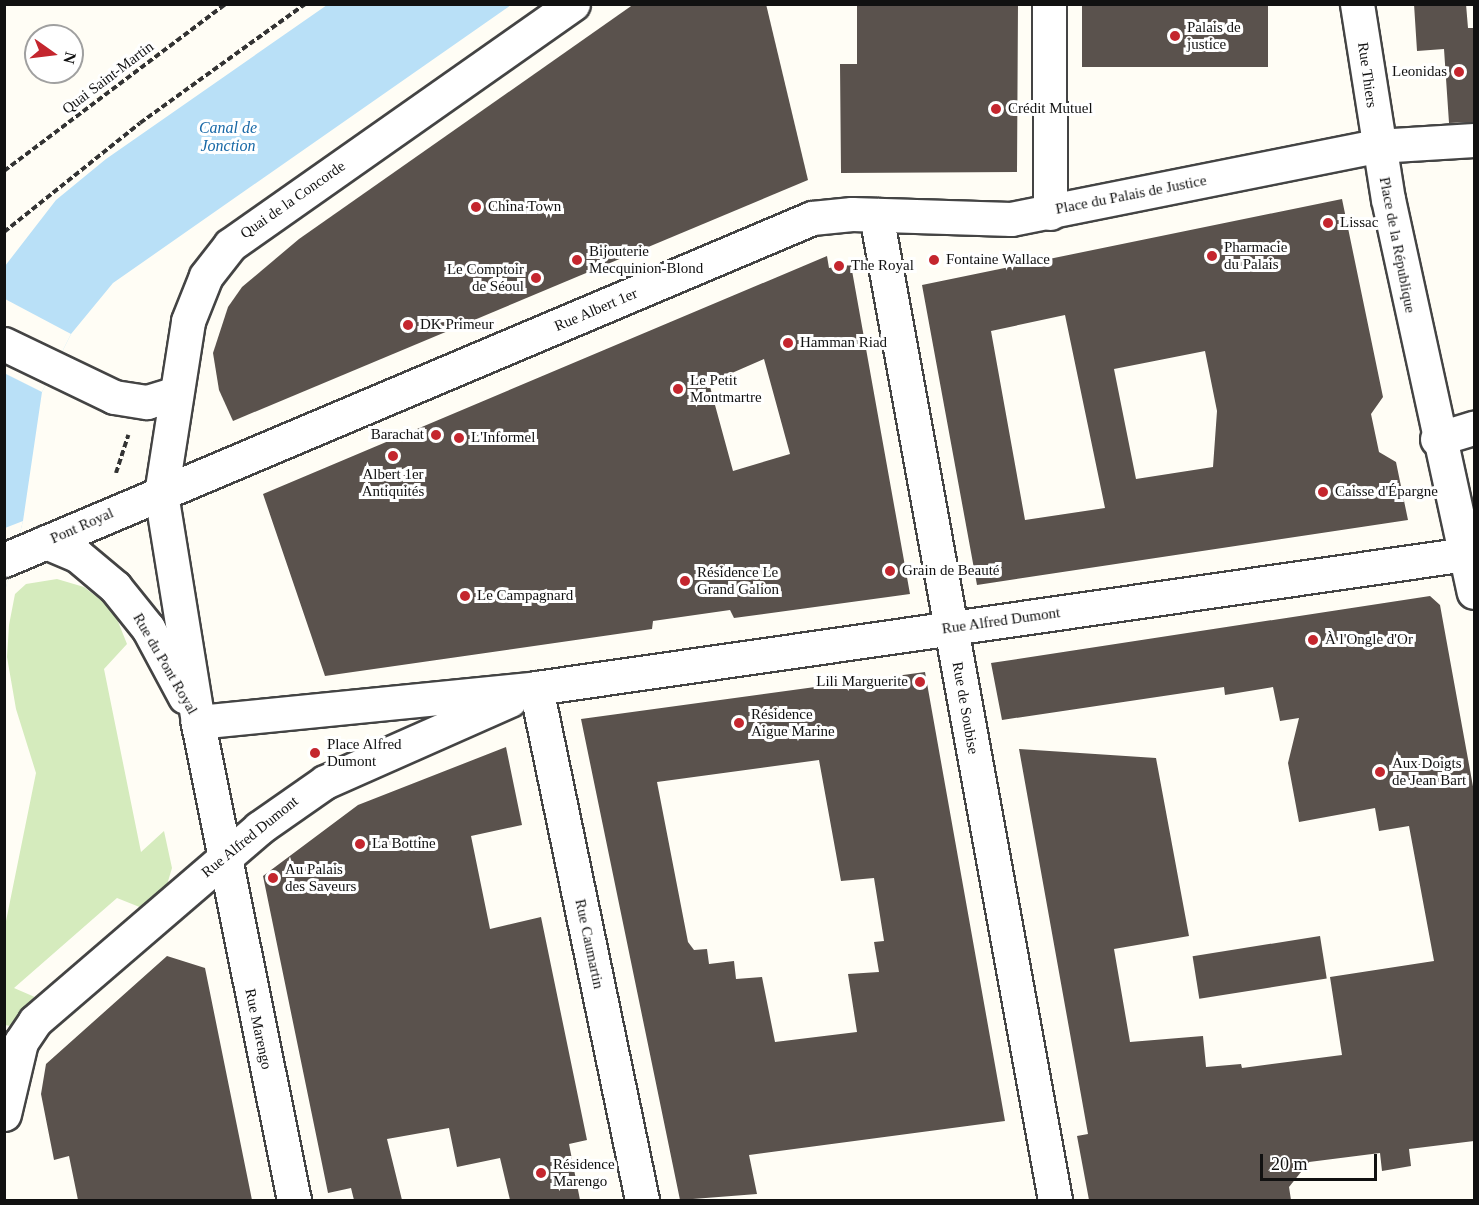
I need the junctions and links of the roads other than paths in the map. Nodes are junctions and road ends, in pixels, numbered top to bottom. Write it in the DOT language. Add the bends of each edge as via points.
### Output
graph roads {
  1 [pos="573,4"];
  2 [pos="1049,4"];
  3 [pos="1357,4"];
  4 [pos="1474,140"];
  5 [pos="1377,146"];
  6 [pos="1050,213"];
  7 [pos="876,215"];
  8 [pos="4,344"];
  9 [pos="176,393"];
  10 [pos="1474,428"];
  11 [pos="1437,439"];
  12 [pos="161,494"];
  13 [pos="46,542"];
  14 [pos="1466,554"];
  15 [pos="4,560"];
  16 [pos="1474,592"];
  17 [pos="951,629"];
  18 [pos="536,688"];
  19 [pos="198,722"];
  20 [pos="224,857"];
  21 [pos="4,1114"];
  22 [pos="294,1200"];
  23 [pos="642,1200"];
  24 [pos="1055,1200"];
  1 -- 9 [label="street, Quai de la Concorde" via="230,245 191,306"];
  2 -- 6 [label="street, Place du Palais de Justice"];
  3 -- 5 [label="street, Rue Thiers"];
  4 -- 5 [label="street"];
  5 -- 6 [label="street, Place du Palais de Justice"];
  5 -- 11 [label="street, Place de la République"];
  6 -- 7 [label="street, Rue Albert 1er" via="996,220"];
  7 -- 12 [label="street, Rue Albert 1er" via="812,218"];
  7 -- 17 [label="street, Rue de Soubise"];
  8 -- 9 [label="street" via="86,386 138,402"];
  9 -- 12 [label="street, Quai de la Concorde"];
  10 -- 11 [label="street"];
  11 -- 14 [label="street, Place de la République"];
  12 -- 13 [label="street, Pont Royal"];
  12 -- 19 [label="street, Rue du Pont Royal"];
  13 -- 15 [label="street, Pont Royal"];
  13 -- 19 [label="street, Rue du Pont Royal" via="89,562 138,613"];
  14 -- 16 [label="street, Place de la République"];
  14 -- 17 [label="street, Rue Alfred Dumont"];
  17 -- 18 [label="street, Rue Alfred Dumont"];
  17 -- 24 [label="street, Rue de Soubise"];
  18 -- 19 [label="street, Rue Alfred Dumont"];
  18 -- 20 [label="street, Rue Alfred Dumont" via="325,782"];
  18 -- 23 [label="street, Rue Caumartin"];
  19 -- 20 [label="street, Rue du Pont Royal"];
  20 -- 21 [label="street, Rue Alfred Dumont" via="35,1021 16,1057"];
  20 -- 22 [label="street, Rue Marengo"];
}
